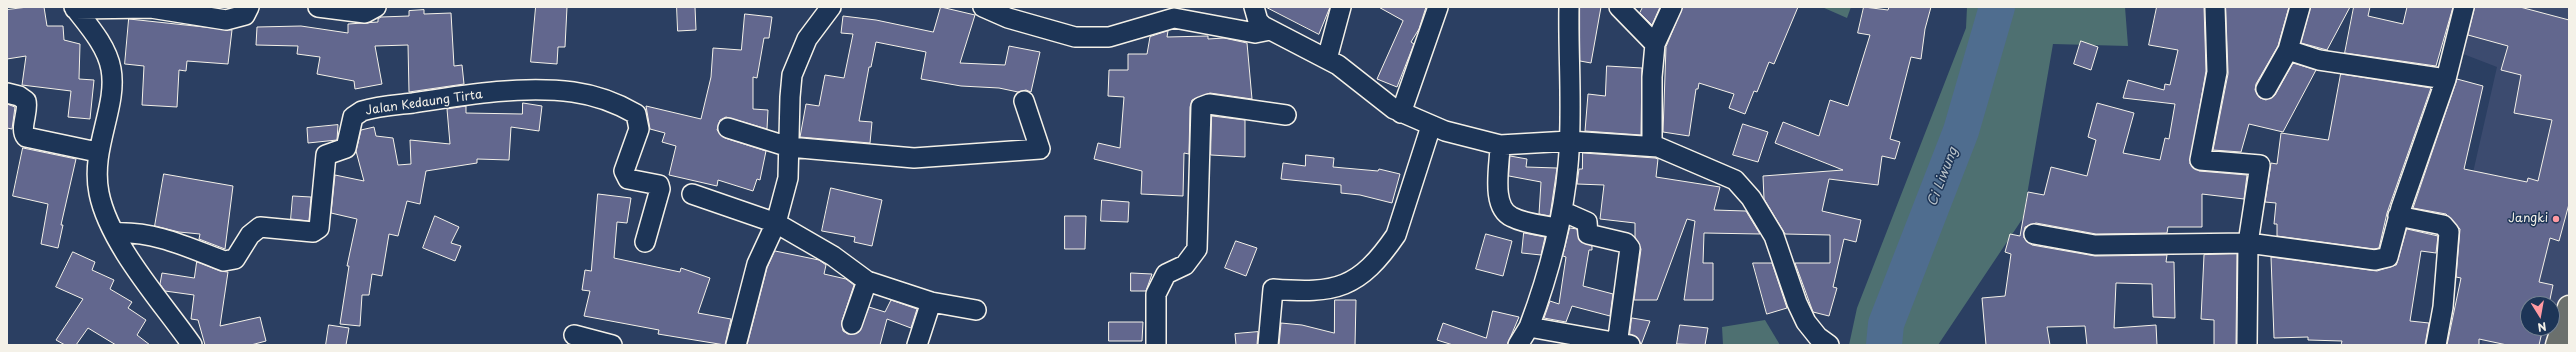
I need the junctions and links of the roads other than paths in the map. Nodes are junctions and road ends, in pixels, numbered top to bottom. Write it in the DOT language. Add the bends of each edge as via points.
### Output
graph roads {
  1 [pos="249,7"];
  2 [pos="318,7"];
  3 [pos="376,7"];
  4 [pos="831,7"];
  5 [pos="983,7"];
  6 [pos="1254,7"];
  7 [pos="1341,7"];
  8 [pos="1438,7"];
  9 [pos="1569,7"];
  10 [pos="1619,7"];
  11 [pos="1672,7"];
  12 [pos="2215,7"];
  13 [pos="2300,7"];
  14 [pos="2464,7"];
  15 [pos="75,8"];
  16 [pos="1270,30"];
  17 [pos="1655,44"];
  18 [pos="2288,50"];
  19 [pos="1327,59"];
  20 [pos="2446,79"];
  21 [pos="2266,89"];
  22 [pos="7,93"];
  23 [pos="1024,101"];
  24 [pos="1401,113"];
  25 [pos="1286,115"];
  26 [pos="1431,126"];
  27 [pos="728,128"];
  28 [pos="1569,141"];
  29 [pos="1500,145"];
  30 [pos="1652,146"];
  31 [pos="789,147"];
  32 [pos="97,152"];
  33 [pos="692,194"];
  34 [pos="2398,216"];
  35 [pos="1560,220"];
  36 [pos="776,223"];
  37 [pos="114,233"];
  38 [pos="2034,234"];
  39 [pos="645,242"];
  40 [pos="2248,243"];
  41 [pos="867,281"];
  42 [pos="931,302"];
  43 [pos="2569,307"];
  44 [pos="976,310"];
  45 [pos="852,324"];
  46 [pos="1529,327"];
  47 [pos="574,335"];
  48 [pos="1621,344"];
  49 [pos="192,345"];
  50 [pos="612,345"];
  51 [pos="736,345"];
  52 [pos="917,345"];
  53 [pos="1156,345"];
  54 [pos="1268,345"];
  55 [pos="1518,345"];
  56 [pos="1829,345"];
  57 [pos="2246,345"];
  58 [pos="2436,345"];
  59 [pos="2557,345"];
  1 -- 15 [label="street" via="245,15 226,20 151,8"];
  2 -- 3 [label="street" via="365,12"];
  4 -- 31 [label="street" via="807,39 794,68 790,97"];
  5 -- 16 [label="street" via="1008,18 1075,37 1108,37 1174,18 1255,33"];
  6 -- 16 [label="street" via="1258,21"];
  7 -- 19 [label="street"];
  8 -- 24 [label="street"];
  9 -- 28 [label="street"];
  10 -- 17 [label="street"];
  11 -- 17 [label="street"];
  12 -- 40 [label="street" via="2217,72 2200,160 2260,165"];
  13 -- 18 [label="street"];
  14 -- 20 [label="street"];
  15 -- 32 [label="street" via="96,36 111,69 112,86"];
  16 -- 19 [label="street"];
  17 -- 30 [label="street" via="1652,77"];
  18 -- 20 [label="street" via="2319,60"];
  18 -- 21 [label="street"];
  19 -- 24 [label="street"];
  20 -- 34 [label="street"];
  22 -- 32 [label="street" via="26,101 28,110 24,135"];
  23 -- 31 [label="street" via="1040,149 914,158"];
  24 -- 26 [label="street"];
  25 -- 53 [label="street" via="1209,104 1201,107 1197,249 1185,265 1166,274 1156,294"];
  26 -- 29 [label="street"];
  26 -- 54 [label="street" via="1396,234 1385,250 1368,271 1347,283 1303,292 1273,289"];
  27 -- 31 [label="street"];
  28 -- 29 [label="street"];
  28 -- 30 [label="street"];
  28 -- 35 [label="street"];
  29 -- 35 [label="street" via="1499,199 1505,213 1513,218"];
  30 -- 56 [label="street" via="1678,154 1743,186 1774,236 1796,303 1806,322 1818,337"];
  31 -- 36 [label="street" via="788,178"];
  32 -- 37 [label="street" via="99,193"];
  33 -- 36 [label="street"];
  34 -- 40 [label="street" via="2388,257 2382,259"];
  34 -- 58 [label="street" via="2443,225 2449,232 2443,307"];
  35 -- 46 [label="street" via="1555,251"];
  35 -- 48 [label="street" via="1587,222 1588,234 1626,243 1630,248"];
  36 -- 41 [label="street" via="833,256"];
  36 -- 51 [label="street" via="758,264"];
  37 -- 39 [label="street, Jalan Kedaung Tirta" via="132,232 163,237 229,261 239,255 250,235 260,227 317,230 319,228 326,156 346,148 351,122 357,114 367,110 422,102 514,92 573,92 597,97 636,114 639,129 624,171 628,179 654,183 659,185 660,189"];
  37 -- 49 [label="street" via="131,261"];
  38 -- 40 [label="street" via="2095,245"];
  40 -- 57 [label="street"];
  41 -- 42 [label="street"];
  41 -- 45 [label="street"];
  42 -- 44 [label="street"];
  42 -- 52 [label="street"];
  43 -- 59 [label="main road"];
  46 -- 48 [label="street"];
  46 -- 55 [label="street"];
  47 -- 50 [label="street"];
}
